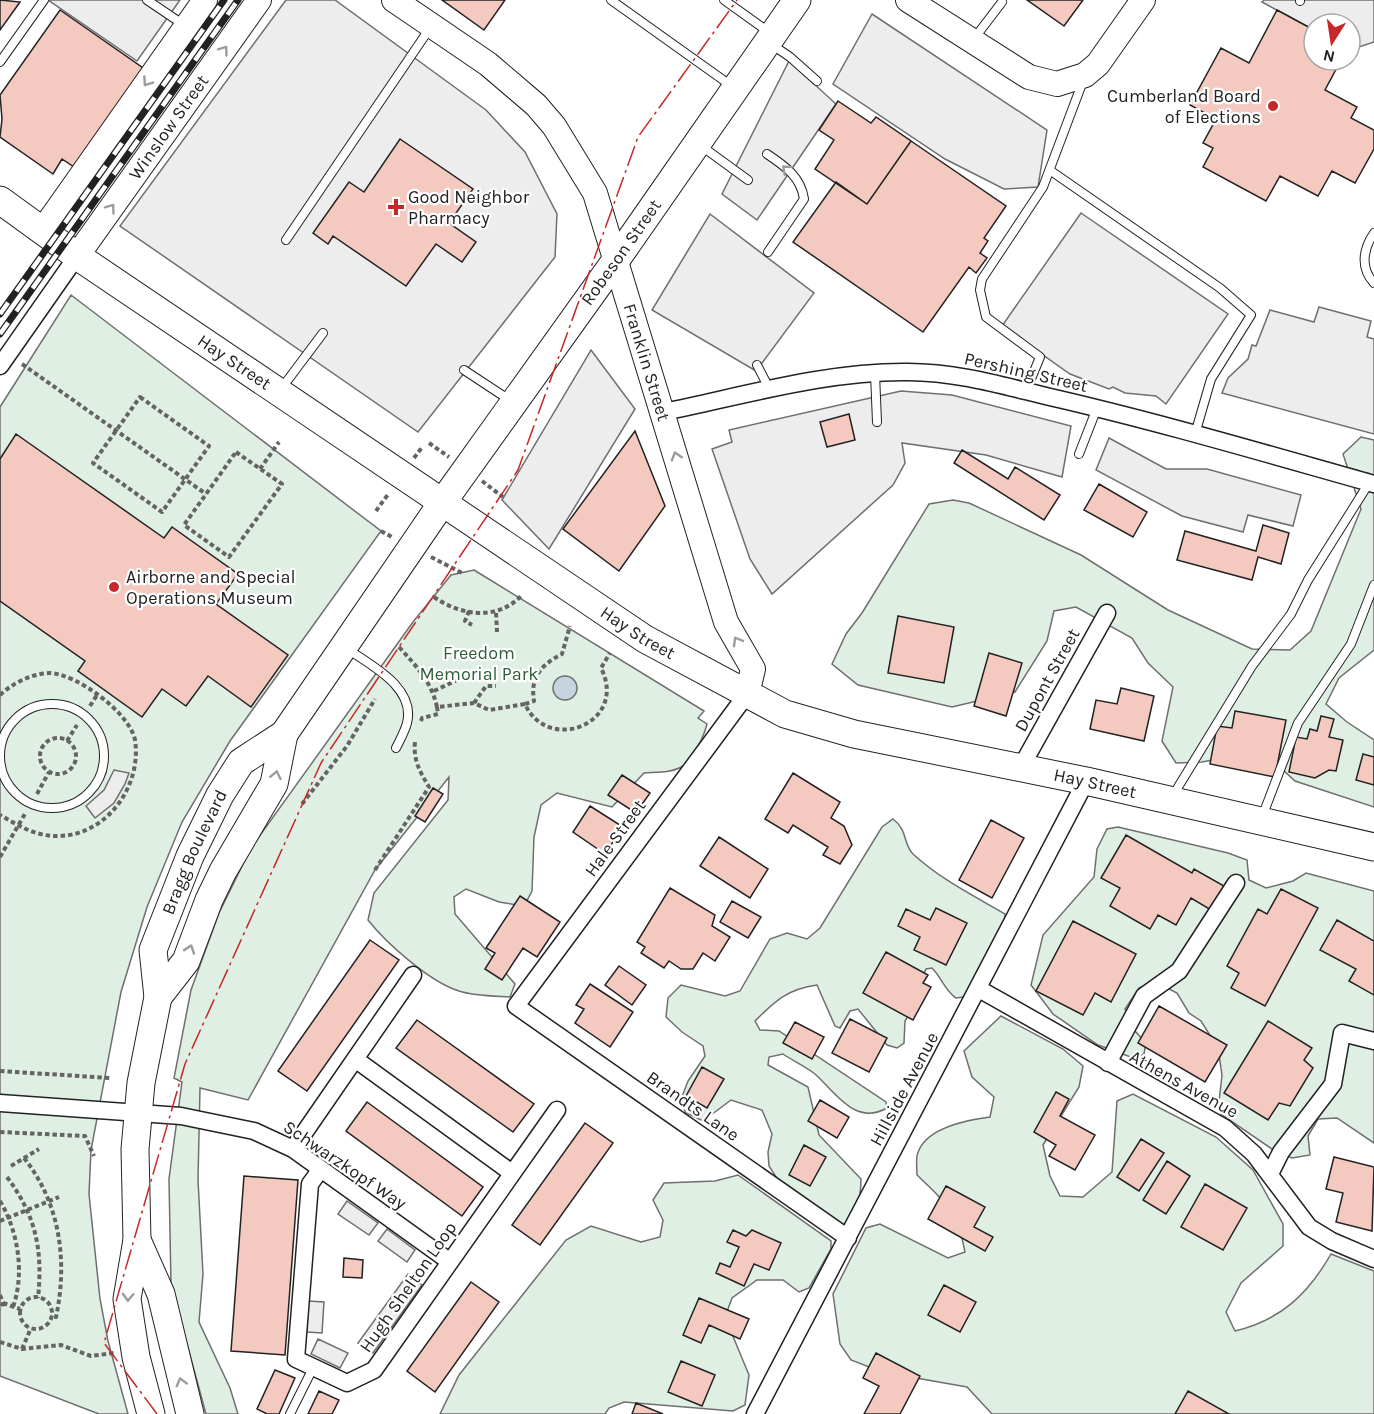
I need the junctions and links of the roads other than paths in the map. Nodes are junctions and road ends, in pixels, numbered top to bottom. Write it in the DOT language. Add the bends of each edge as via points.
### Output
graph roads {
  1 [pos="44,0"];
  2 [pos="147,0"];
  3 [pos="205,0"];
  4 [pos="260,0"];
  5 [pos="394,0"];
  6 [pos="611,0"];
  7 [pos="724,0"];
  8 [pos="797,0"];
  9 [pos="908,0"];
  10 [pos="1143,0"];
  11 [pos="1002,2"];
  12 [pos="432,25"];
  13 [pos="186,27"];
  14 [pos="770,39"];
  15 [pos="972,41"];
  16 [pos="0,62"];
  17 [pos="1085,75"];
  18 [pos="817,81"];
  19 [pos="735,89"];
  20 [pos="698,143"];
  21 [pos="767,154"];
  22 [pos="1052,171"];
  23 [pos="748,180"];
  24 [pos="0,200"];
  25 [pos="43,230"];
  26 [pos="1374,233"];
  27 [pos="286,240"];
  28 [pos="768,252"];
  29 [pos="77,256"];
  30 [pos="616,260"];
  31 [pos="1374,283"];
  32 [pos="322,333"];
  33 [pos="757,365"];
  34 [pos="0,366"];
  35 [pos="464,370"];
  36 [pos="875,374"];
  37 [pos="770,390"];
  38 [pos="1026,391"];
  39 [pos="279,392"];
  40 [pos="513,403"];
  41 [pos="1097,408"];
  42 [pos="663,412"];
  43 [pos="877,422"];
  44 [pos="1195,435"];
  45 [pos="1079,454"];
  46 [pos="1371,483"];
  47 [pos="442,503"];
  48 [pos="1374,585"];
  49 [pos="1107,613"];
  50 [pos="344,646"];
  51 [pos="747,694"];
  52 [pos="284,734"];
  53 [pos="396,748"];
  54 [pos="1021,767"];
  55 [pos="1,773"];
  56 [pos="1086,781"];
  57 [pos="1170,800"];
  58 [pos="1261,821"];
  59 [pos="1374,847"];
  60 [pos="1236,883"];
  61 [pos="413,975"];
  62 [pos="979,989"];
  63 [pos="158,997"];
  64 [pos="516,1006"];
  65 [pos="1374,1041"];
  66 [pos="355,1059"];
  67 [pos="1108,1063"];
  68 [pos="0,1103"];
  69 [pos="557,1110"];
  70 [pos="138,1113"];
  71 [pos="293,1149"];
  72 [pos="321,1169"];
  73 [pos="512,1173"];
  74 [pos="1270,1174"];
  75 [pos="848,1238"];
  76 [pos="137,1240"];
  77 [pos="1374,1259"];
  78 [pos="449,1261"];
  79 [pos="313,1368"];
  80 [pos="150,1414"];
  81 [pos="190,1414"];
  82 [pos="290,1414"];
  83 [pos="755,1414"];
  1 -- 16 [label="lane"];
  2 -- 13 [label="lane"];
  3 -- 13 [label="street"];
  29 -- 4 [label="street, Winslow Street, one-way"];
  5 -- 12 [label="street, Franklin Street"];
  6 -- 19 [label="lane"];
  7 -- 14 [label="lane"];
  8 -- 14 [label="main road, Robeson Street"];
  9 -- 15 [label="street"];
  10 -- 17 [label="street" via="1098,64"];
  11 -- 15 [label="lane"];
  12 -- 27 [label="lane"];
  12 -- 30 [label="street, Franklin Street" via="488,64 554,126 595,193"];
  13 -- 25 [label="street, one-way"];
  14 -- 18 [label="lane"];
  14 -- 19 [label="main road, Robeson Street"];
  15 -- 17 [label="street" via="1029,77 1057,84"];
  17 -- 22 [label="lane" via="1059,141"];
  19 -- 20 [label="main road, Robeson Street"];
  20 -- 23 [label="lane"];
  20 -- 30 [label="main road, Robeson Street"];
  28 -- 21 [label="lane, one-way" via="804,199 802,185"];
  22 -- 38 [label="lane" via="982,279 980,290 986,317 1040,357"];
  22 -- 44 [label="lane" via="1220,288 1251,315 1211,379"];
  24 -- 25 [label="main road, Hay Street"];
  25 -- 29 [label="main road, Hay Street"];
  26 -- 31 [label="lane" via="1364,256 1365,268"];
  29 -- 34 [label="street"];
  29 -- 39 [label="main road, Hay Street"];
  30 -- 40 [label="main road, Robeson Street"];
  30 -- 42 [label="street, Franklin Street"];
  32 -- 39 [label="lane"];
  33 -- 37 [label="lane"];
  35 -- 40 [label="lane"];
  36 -- 37 [label="street, Pershing Street"];
  36 -- 38 [label="street, Pershing Street" via="937,373"];
  36 -- 43 [label="lane"];
  37 -- 42 [label="street, Pershing Street"];
  38 -- 41 [label="street, Pershing Street"];
  39 -- 47 [label="main road, Hay Street"];
  40 -- 47 [label="main road, Robeson Street"];
  41 -- 44 [label="street, Pershing Street"];
  41 -- 45 [label="lane"];
  51 -- 42 [label="street, Franklin Street, one-way" via="753,669 726,622"];
  44 -- 46 [label="street, Pershing Street"];
  46 -- 57 [label="lane"];
  47 -- 50 [label="main road, Bragg Boulevard"];
  47 -- 51 [label="main road, Hay Street" via="645,639"];
  48 -- 58 [label="lane" via="1351,644 1298,723"];
  49 -- 54 [label="street, Dupont Street"];
  50 -- 52 [label="main road, Bragg Boulevard"];
  50 -- 53 [label="lane" via="402,691 409,712"];
  51 -- 54 [label="main road, Hay Street" via="785,714 854,734"];
  51 -- 64 [label="street, Hale Street"];
  63 -- 52 [label="main road, Bragg Boulevard, one-way" via="186,961 208,900 274,784"];
  52 -- 63 [label="main road, Bragg Boulevard" via="241,762 204,825 153,950"];
  54 -- 56 [label="main road, Hay Street"];
  55 -- 55 [label="lane" via="13,791 31,804 51,809 73,804 97,783 104,763 103,741 92,722 74,709 42,705 22,714 7,730 0,752"];
  56 -- 57 [label="main road, Hay Street"];
  56 -- 62 [label="street, Hillside Avenue"];
  57 -- 58 [label="main road, Hay Street"];
  58 -- 59 [label="main road, Hay Street"];
  60 -- 67 [label="street" via="1179,971 1144,996"];
  61 -- 66 [label="street"];
  62 -- 67 [label="street, Athens Avenue"];
  62 -- 75 [label="street, Hillside Avenue"];
  63 -- 70 [label="main road, Bragg Boulevard"];
  64 -- 75 [label="street, Brandts Lane"];
  65 -- 74 [label="street" via="1342,1033 1333,1084 1281,1152"];
  66 -- 71 [label="street"];
  66 -- 73 [label="street"];
  67 -- 74 [label="street, Athens Avenue" via="1226,1128"];
  68 -- 70 [label="street, Schwarzkopf Way"];
  69 -- 73 [label="street, Hugh Shelton Loop"];
  70 -- 71 [label="street, Schwarzkopf Way" via="233,1125"];
  70 -- 76 [label="main road, Bragg Boulevard"];
  71 -- 72 [label="street, Schwarzkopf Way"];
  72 -- 78 [label="street, Schwarzkopf Way"];
  72 -- 79 [label="street, Hugh Shelton Loop" via="310,1184 296,1359"];
  73 -- 78 [label="street, Hugh Shelton Loop"];
  74 -- 77 [label="street, Athens Avenue" via="1309,1227"];
  75 -- 83 [label="street, Hillside Avenue"];
  76 -- 80 [label="main road, Bragg Boulevard, one-way" via="127,1299"];
  81 -- 76 [label="main road, Bragg Boulevard, one-way" via="161,1294"];
  78 -- 79 [label="street, Hugh Shelton Loop" via="374,1370 347,1383"];
  79 -- 82 [label="lane"];
}
